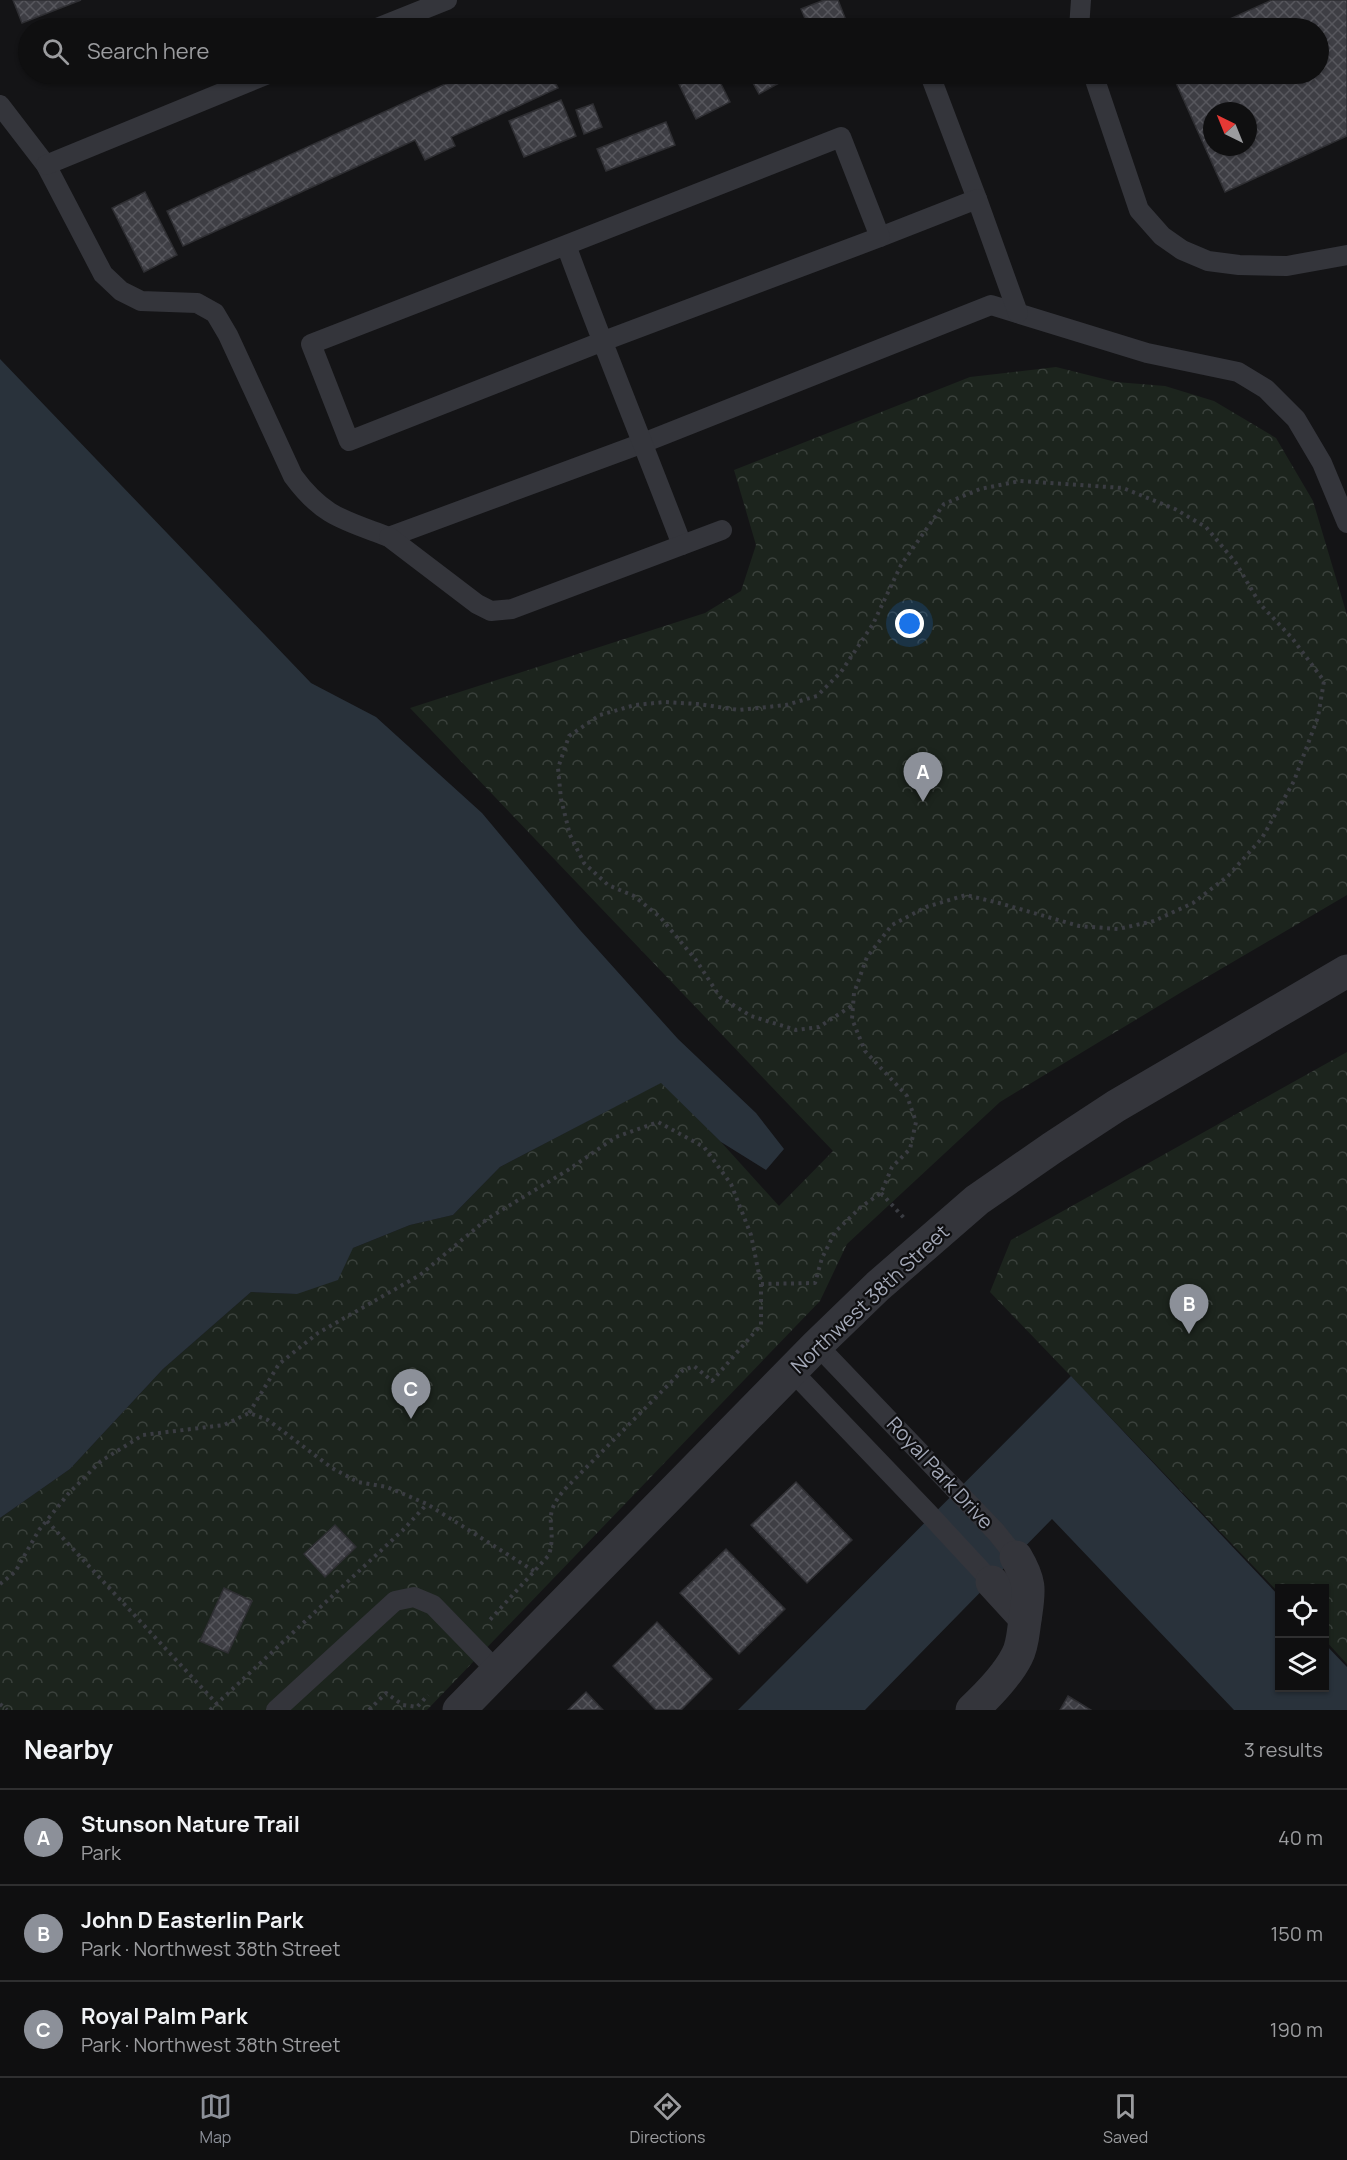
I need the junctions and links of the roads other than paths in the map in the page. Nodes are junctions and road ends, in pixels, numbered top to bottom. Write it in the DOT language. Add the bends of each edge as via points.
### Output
graph roads {
  1 [pos="447,0"];
  2 [pos="1082,0"];
  3 [pos="402,18"];
  4 [pos="1080,18"];
  5 [pos="244,84"];
  6 [pos="933,84"];
  7 [pos="1096,84"];
  8 [pos="0,105"];
  9 [pos="46,165"];
  10 [pos="977,200"];
  11 [pos="880,237"];
  12 [pos="566,245"];
  13 [pos="1347,255"];
  14 [pos="1018,314"];
  15 [pos="601,342"];
  16 [pos="643,443"];
  17 [pos="1347,523"];
  18 [pos="722,530"];
  19 [pos="389,537"];
  20 [pos="682,545"];
  21 [pos="1347,971"];
  22 [pos="818,1345"];
  23 [pos="792,1371"];
  24 [pos="1016,1557"];
  25 [pos="992,1582"];
  26 [pos="1025,1618"];
  27 [pos="497,1671"];
  28 [pos="276,1710"];
  29 [pos="459,1710"];
  30 [pos="972,1710"];
  1 -- 3 [label="lane"];
  2 -- 4 [label="lane"];
  5 -- 9 [label="lane"];
  6 -- 10 [label="lane"];
  7 -- 13 [label="lane" via="1139,210 1162,236 1182,250 1208,261 1239,265 1287,266"];
  8 -- 9 [label="lane"];
  9 -- 19 [label="lane" via="103,274 121,291 141,301 197,303 215,313 293,476 308,496 330,515"];
  10 -- 11 [label="lane"];
  10 -- 14 [label="lane"];
  11 -- 12 [label="lane" via="841,137"];
  11 -- 15 [label="lane"];
  12 -- 15 [label="lane"];
  12 -- 15 [label="lane" via="311,344 349,441"];
  14 -- 16 [label="lane" via="991,306"];
  14 -- 17 [label="lane" via="1147,353 1238,372 1266,389 1296,419 1322,463"];
  15 -- 16 [label="lane"];
  16 -- 19 [label="lane"];
  16 -- 20 [label="lane"];
  18 -- 20 [label="lane"];
  19 -- 20 [label="lane" via="491,611 512,609"];
  21 -- 22 [label="street, Northwest 38th Street" via="1116,1106 977,1200 878,1286"];
  22 -- 23 [label="street, Northwest 38th Street"];
  22 -- 24 [label="lane, Royal Park Drive"];
  23 -- 25 [label="lane, Royal Park Drive"];
  23 -- 27 [label="street, Northwest 38th Street"];
  24 -- 26 [label="street, Royal Park Drive" via="1028,1581"];
  25 -- 26 [label="street, Royal Park Drive"];
  26 -- 30 [label="street, Royal Park Drive" via="1018,1656"];
  27 -- 28 [label="lane" via="433,1605 414,1597 395,1601"];
  27 -- 29 [label="street, Northwest 38th Street"];
}
